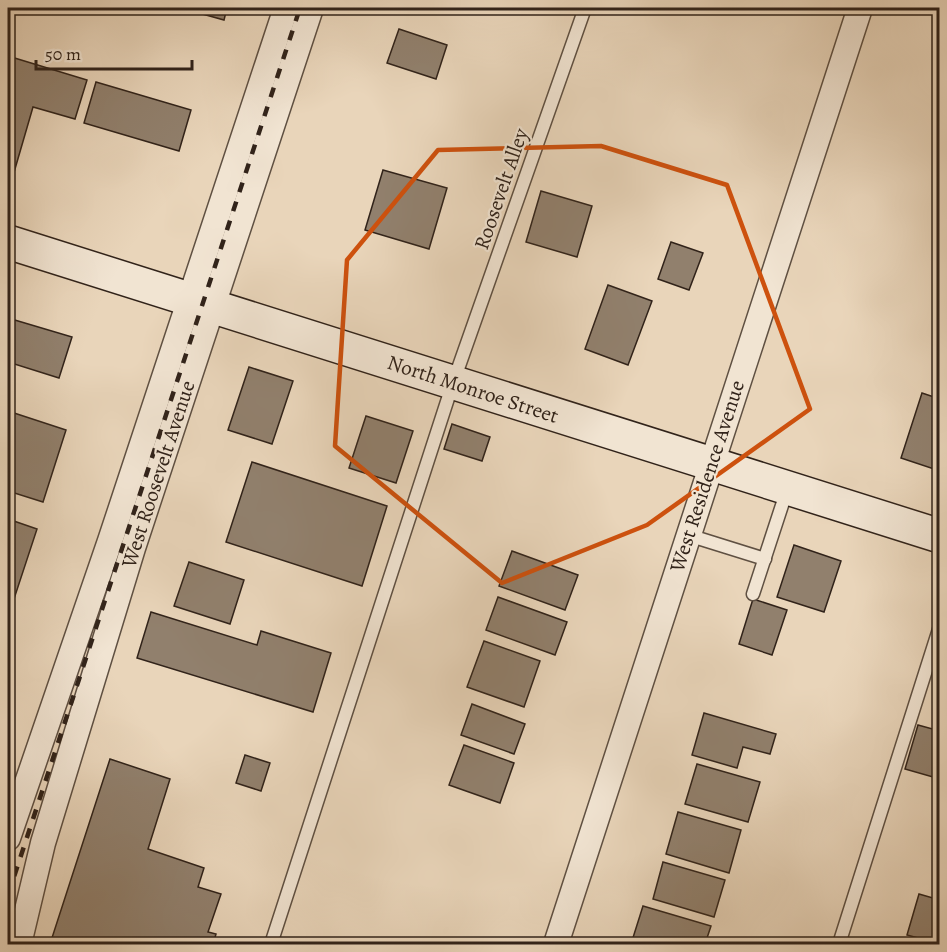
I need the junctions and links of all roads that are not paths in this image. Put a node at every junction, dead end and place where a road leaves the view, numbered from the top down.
1 (286, 8) edge
2 (311, 8) edge
3 (585, 8) edge
4 (860, 8) edge
5 (8, 242) edge
6 (202, 303) junction
7 (453, 383) junction
8 (710, 464) junction
9 (788, 488) junction
10 (688, 535) junction
11 (939, 536) edge
12 (765, 559) junction
13 (753, 594) dead end
14 (939, 626) edge
15 (8, 837) edge
16 (19, 945) edge
17 (270, 945) edge
18 (556, 945) edge
19 (840, 945) edge

1 - 6 street, West Roosevelt Avenue
2 - 6 street, West Roosevelt Avenue
3 - 7 lane, Roosevelt Alley
4 - 8 street, West Residence Avenue
5 - 6 main road, North Monroe Street
6 - 7 main road, North Monroe Street
6 - 15 street, West Roosevelt Avenue
6 - 16 street, West Roosevelt Avenue
7 - 8 main road, North Monroe Street
7 - 17 lane, Roosevelt Alley
8 - 9 main road, North Monroe Street
8 - 10 street, West Residence Avenue
9 - 11 main road, North Monroe Street
9 - 12 lane
10 - 12 lane
10 - 18 street, West Residence Avenue
12 - 13 lane
14 - 19 lane

